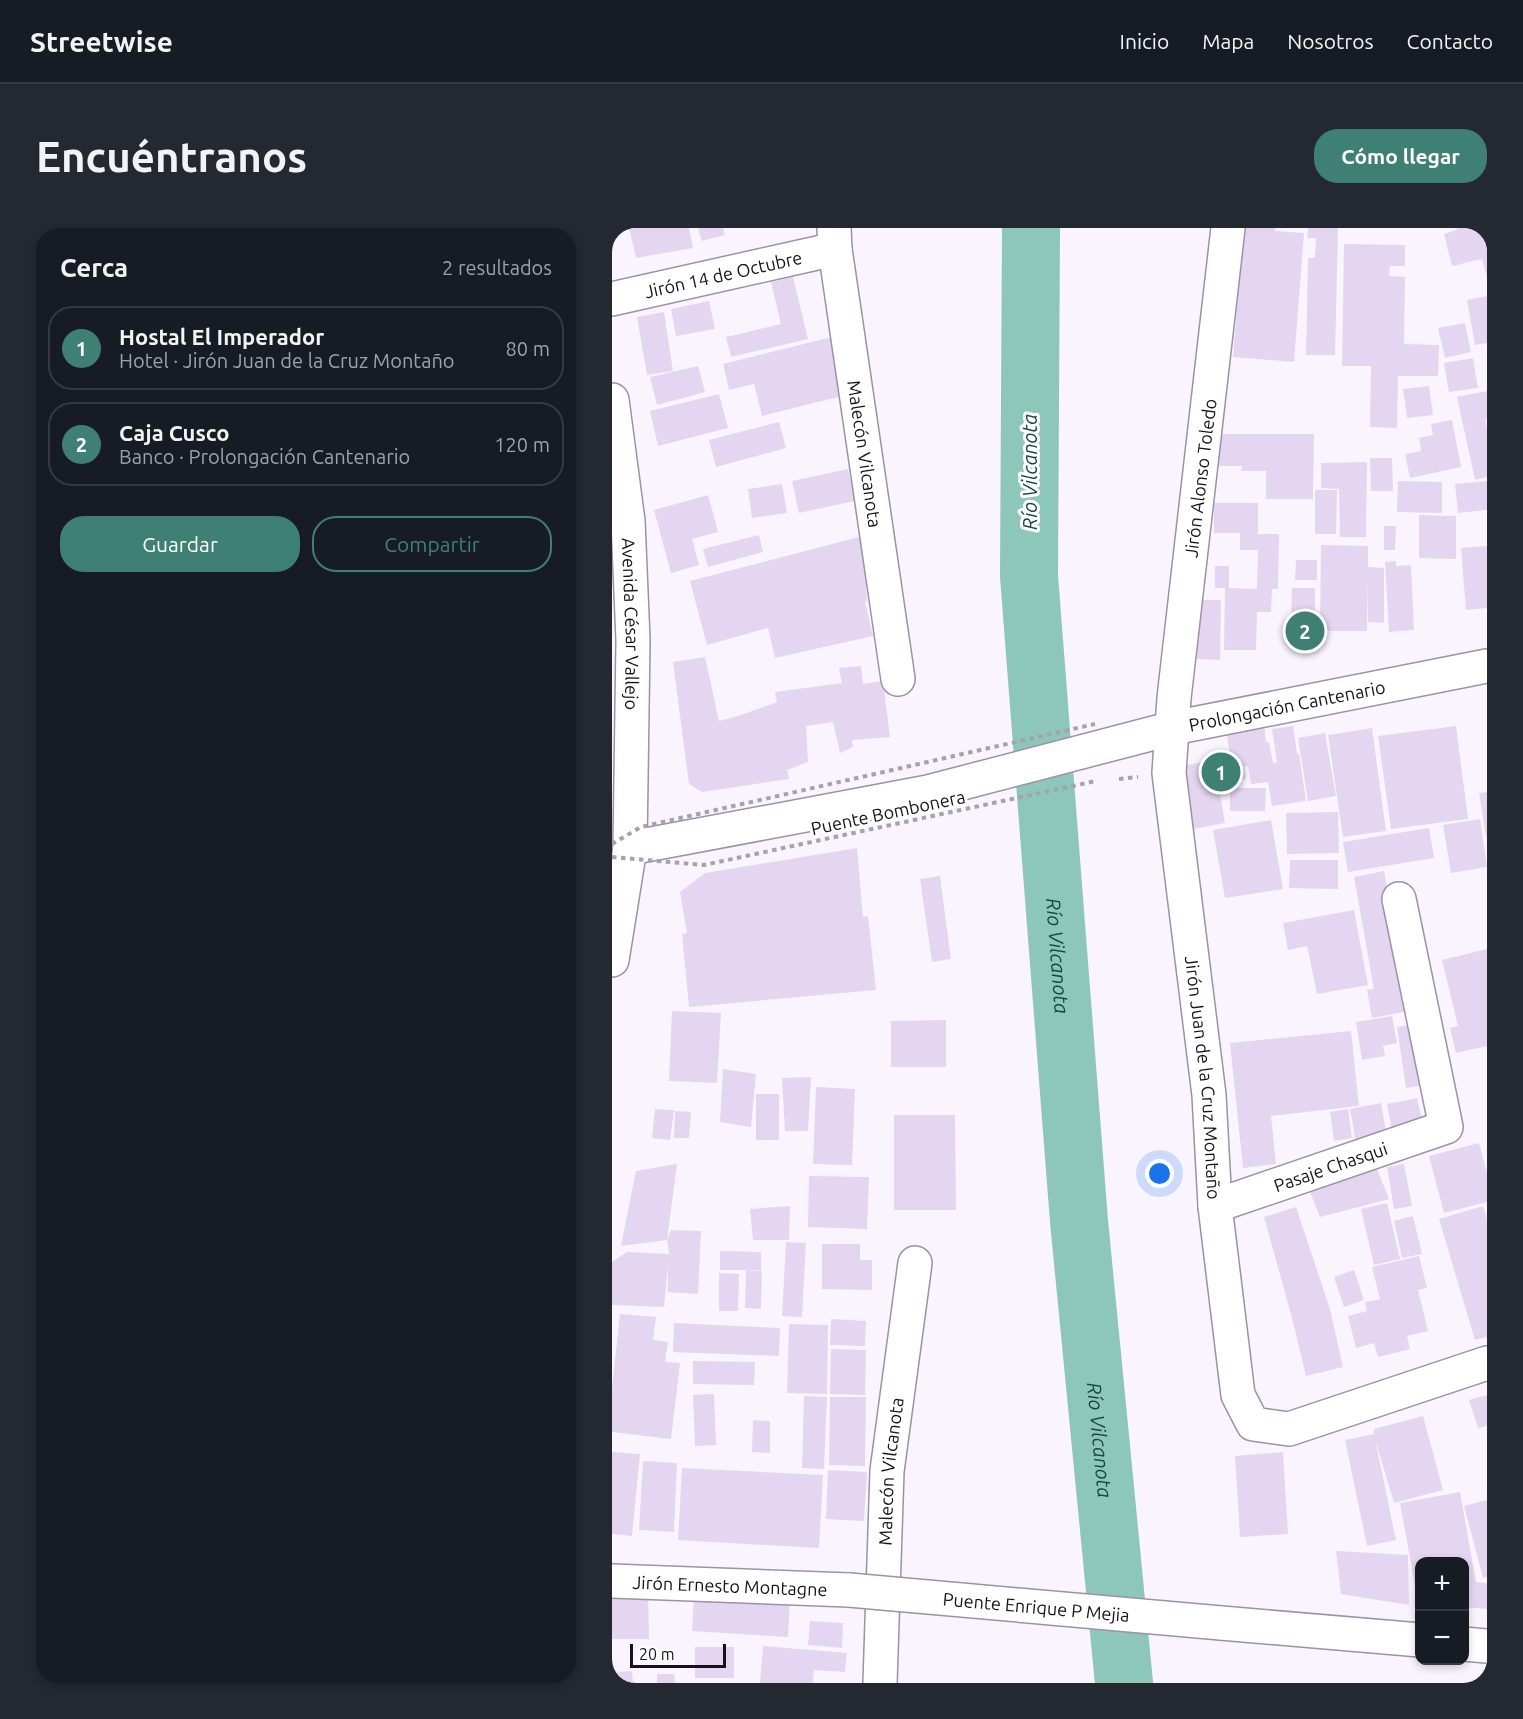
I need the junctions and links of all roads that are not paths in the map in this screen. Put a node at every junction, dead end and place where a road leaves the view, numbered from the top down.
1 (1228, 228) edge
2 (834, 239) edge
3 (612, 299) edge
4 (612, 400) edge
5 (1487, 666) edge
6 (897, 679) dead end
7 (1173, 728) junction
8 (618, 849) edge
9 (1399, 899) dead end
10 (612, 960) edge
11 (1215, 1206) junction
12 (915, 1263) dead end
13 (1487, 1363) edge
14 (612, 1581) edge
15 (849, 1590) joint
16 (1415, 1640) edge
17 (1469, 1644) edge
18 (1487, 1646) edge
19 (880, 1683) edge

1 - 7 street, Jirón Alonso Toledo
2 - 3 street, Jirón 14 de Octubre
2 - 6 street, Malecón Vilcanota
4 - 8 street, Avenida César Vallejo
5 - 7 street, Prolongación Cantenario
7 - 8 street, Prolongación Cantenario
7 - 11 street, Jirón Juan de la Cruz Montaño
8 - 10 street, Avenida César Vallejo
9 - 11 street, Pasaje Chasqui
11 - 13 street, Jirón Juan de la Cruz Montaño
12 - 19 street, Malecón Vilcanota
14 - 15 street, Jirón Ernesto Montagne
15 - 16 street, Puente Enrique P Mejia, bridge
17 - 18 street

